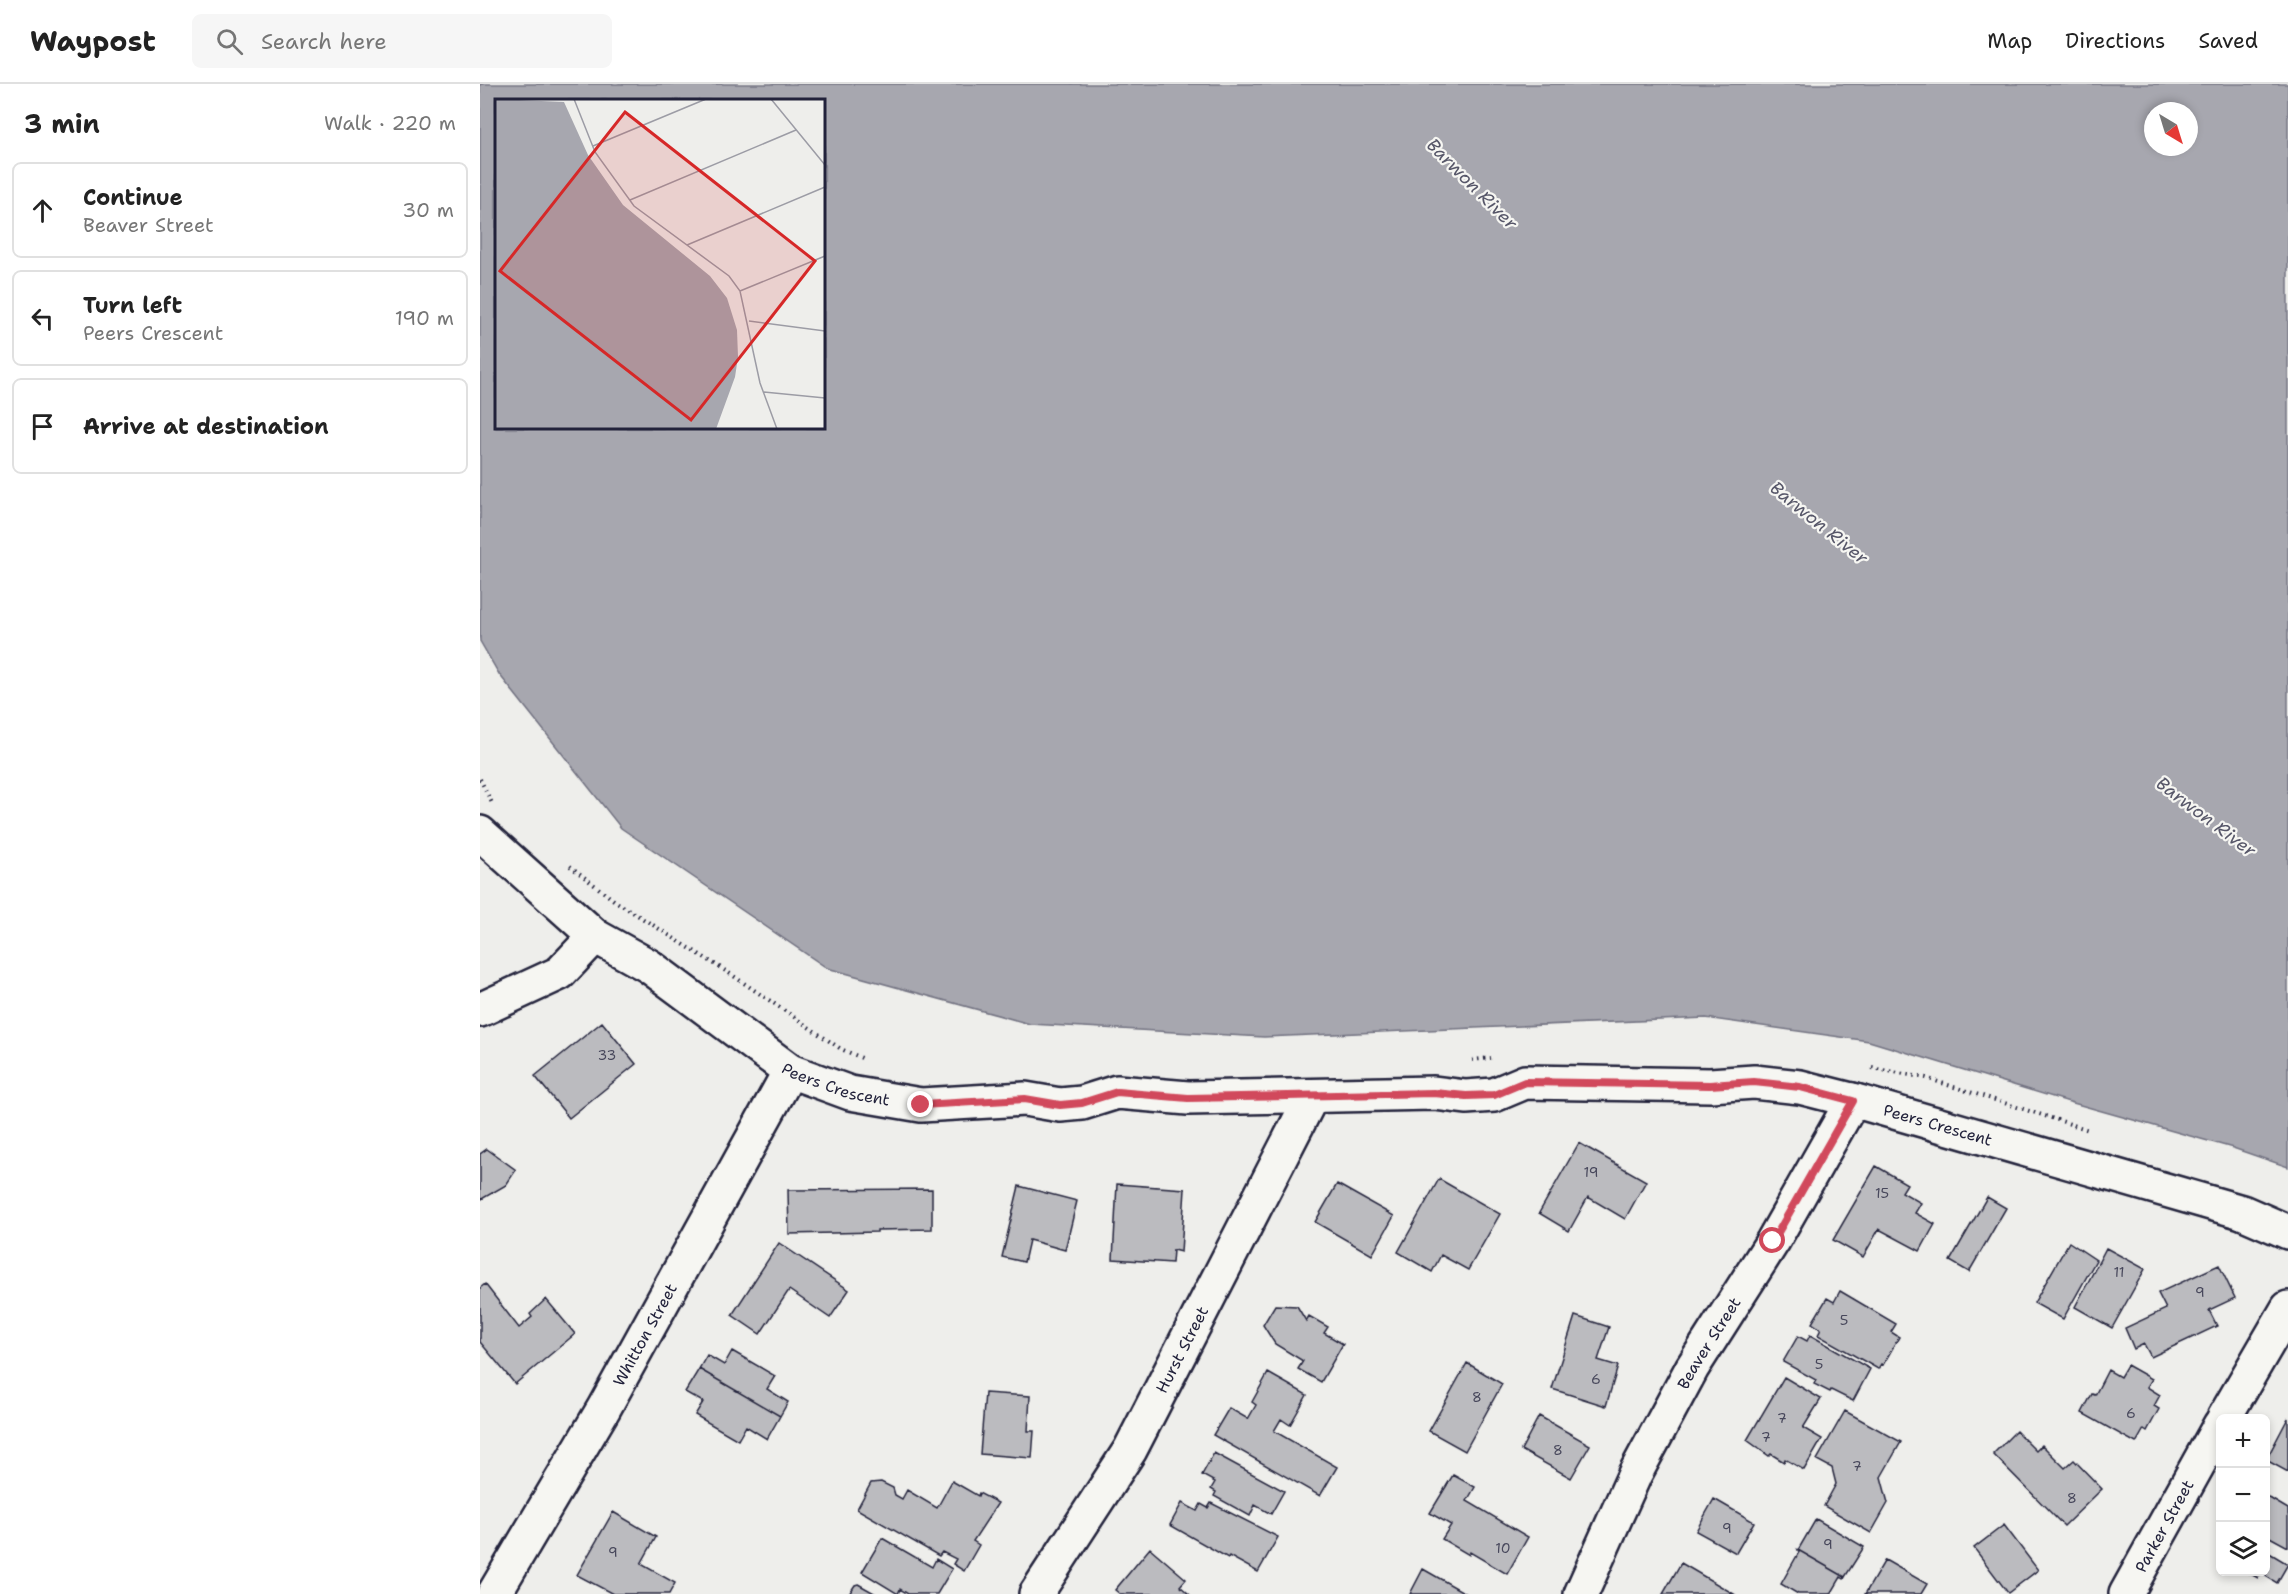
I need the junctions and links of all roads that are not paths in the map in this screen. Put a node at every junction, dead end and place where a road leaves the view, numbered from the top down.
1 (490, 821) edge
2 (595, 936) junction
3 (480, 1010) edge
4 (790, 1071) junction
5 (1312, 1096) junction
6 (1853, 1101) junction
7 (2288, 1232) edge
8 (2288, 1308) edge
9 (2227, 1414) edge
10 (2216, 1432) edge
11 (494, 1594) edge
12 (1036, 1594) edge
13 (1581, 1594) edge
14 (2126, 1594) edge

1 - 2 street, Peers Crescent
2 - 3 street
2 - 4 street, Peers Crescent
4 - 5 street, Peers Crescent
4 - 11 street, Whitton Street
5 - 6 street, Peers Crescent
5 - 12 street, Hurst Street
6 - 7 street, Peers Crescent
6 - 13 street, Beaver Street
8 - 9 street
10 - 14 street, Parker Street

